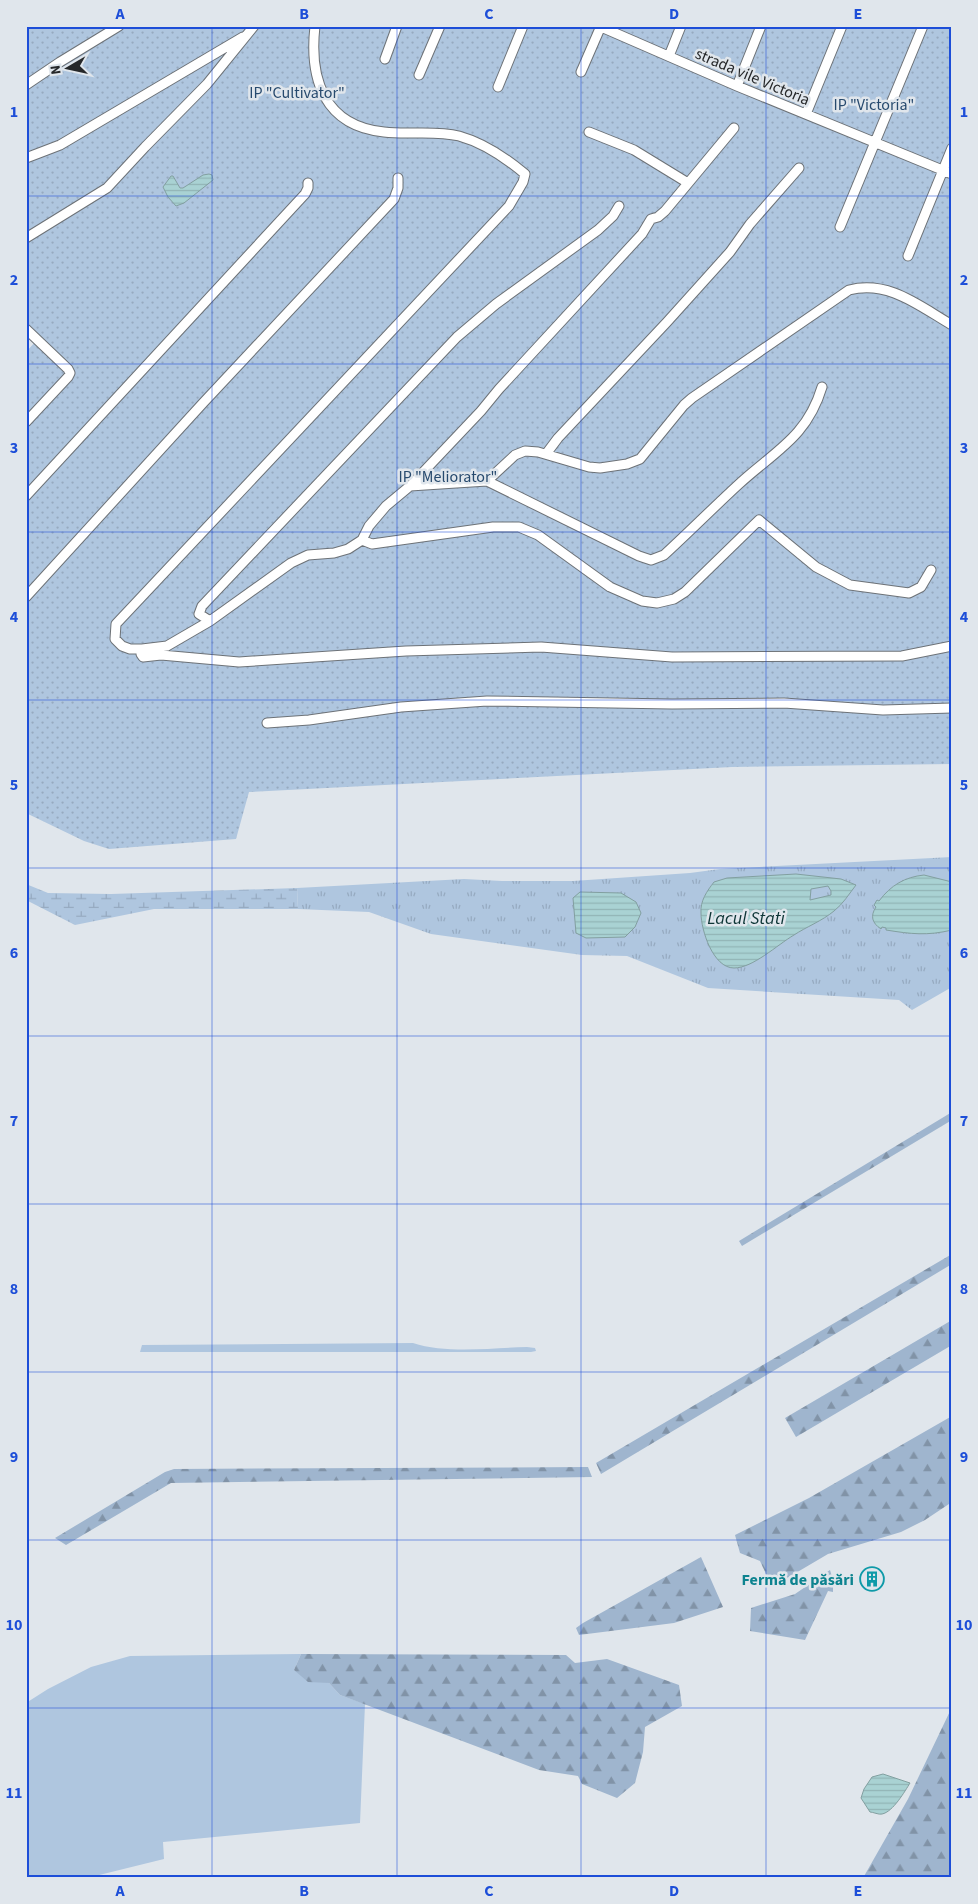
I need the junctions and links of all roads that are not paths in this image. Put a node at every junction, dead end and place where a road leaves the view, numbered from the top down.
1 (119, 26) edge
2 (254, 26) edge
3 (315, 26) edge
4 (397, 26) edge
5 (440, 26) edge
6 (523, 26) edge
7 (601, 26) edge
8 (681, 26) edge
9 (761, 26) edge
10 (842, 26) edge
11 (923, 26) edge
12 (247, 34) junction
13 (669, 56) junction
14 (385, 60) dead end
15 (581, 72) dead end
16 (419, 75) dead end
17 (26, 86) edge
18 (737, 86) junction
19 (498, 87) dead end
20 (806, 114) junction
21 (734, 128) dead end
22 (589, 132) dead end
23 (875, 143) junction
24 (952, 148) edge
25 (26, 158) edge
26 (799, 168) dead end
27 (943, 170) junction
28 (952, 174) edge
29 (398, 178) dead end
30 (308, 183) dead end
31 (688, 183) junction
32 (619, 206) dead end
33 (840, 227) dead end
34 (26, 238) edge
35 (908, 256) dead end
36 (952, 325) edge
37 (26, 329) edge
38 (822, 387) dead end
39 (26, 422) edge
40 (546, 454) junction
41 (487, 481) junction
42 (410, 486) junction
43 (26, 496) edge
44 (362, 540) junction
45 (931, 570) dead end
46 (26, 597) edge
47 (210, 621) junction
48 (952, 646) edge
49 (142, 649) junction
50 (952, 708) edge
51 (267, 723) dead end

1 - 17 street
2 - 12 street
3 - 49 street
4 - 14 street
5 - 16 street
6 - 19 street
7 - 13 street, strada vile Victoria
7 - 15 street
8 - 13 street
9 - 18 street
10 - 20 street
11 - 23 street
12 - 25 street
12 - 34 street
13 - 18 street, strada vile Victoria
18 - 20 street, strada vile Victoria
20 - 23 street, strada vile Victoria
21 - 31 street
22 - 31 street
23 - 27 street, strada vile Victoria
23 - 33 street
24 - 27 street
26 - 40 street
27 - 28 street, strada vile Victoria
27 - 35 street
29 - 46 street
30 - 43 street
31 - 42 street
32 - 47 street
36 - 40 street
37 - 39 street
38 - 41 street
40 - 41 street
41 - 42 street
42 - 44 street
44 - 45 street
44 - 47 street
47 - 49 street
48 - 49 street
50 - 51 street

